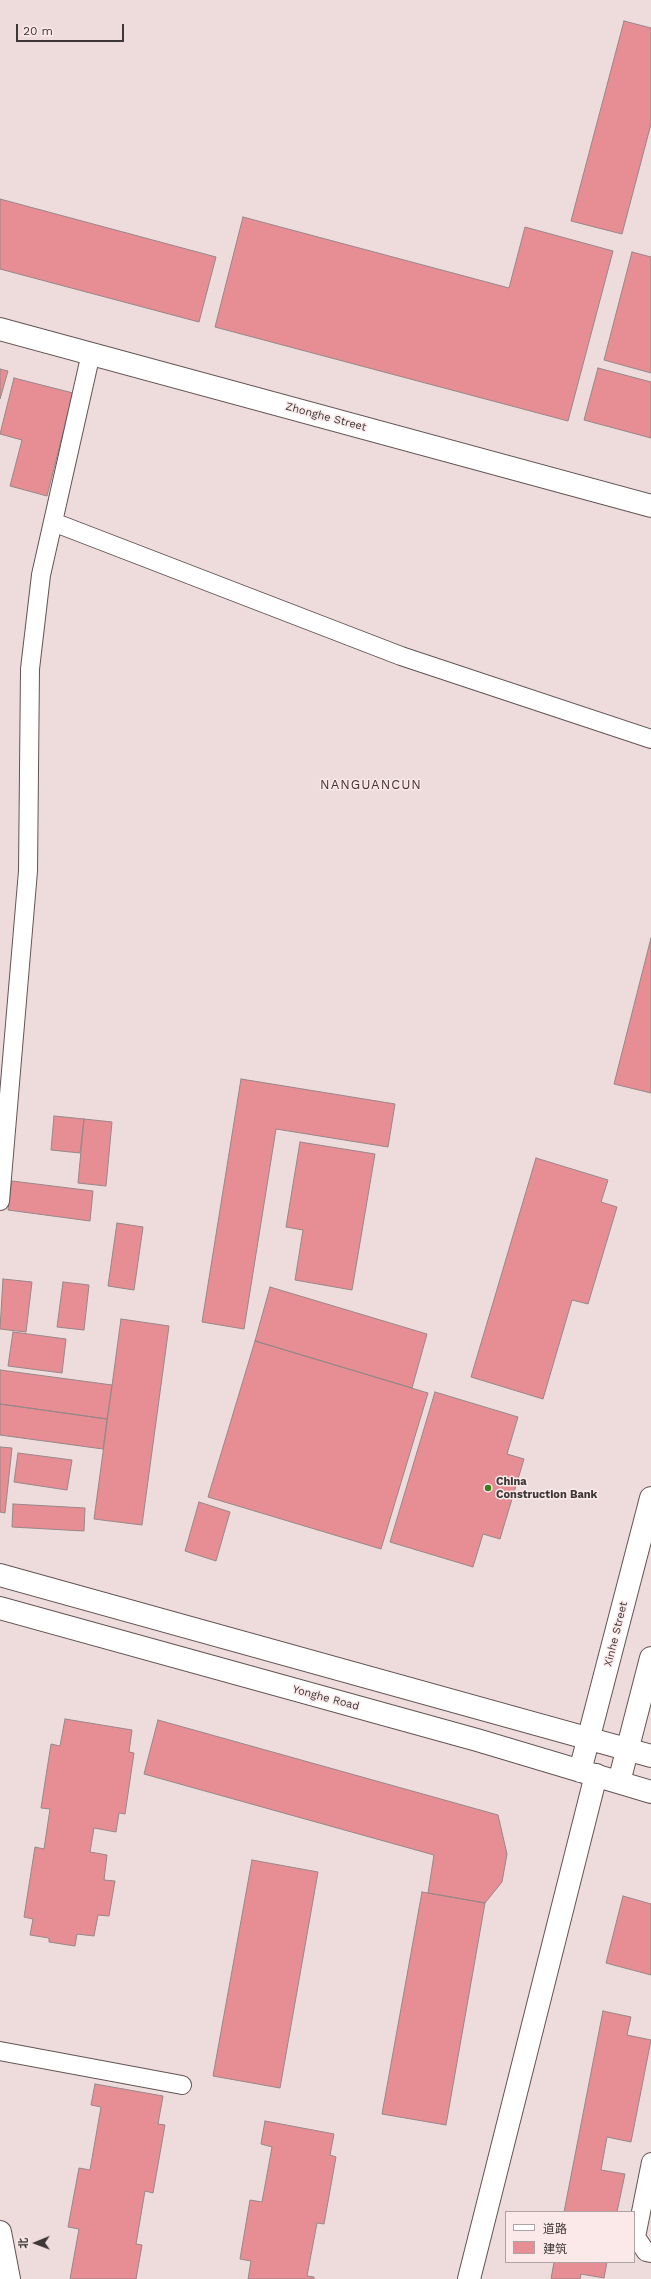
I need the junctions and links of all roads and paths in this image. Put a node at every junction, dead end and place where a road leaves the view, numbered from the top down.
1 (0, 329) edge
2 (91, 353) junction
3 (651, 506) edge
4 (53, 522) junction
5 (651, 739) edge
6 (0, 1202) edge
7 (651, 1498) edge
8 (0, 1575) edge
9 (0, 1608) edge
10 (651, 1658) edge
11 (589, 1738) junction
12 (627, 1749) junction
13 (651, 1756) edge
14 (588, 1773) junction
15 (619, 1782) junction
16 (651, 1792) edge
17 (0, 2051) edge
18 (182, 2085) dead end
19 (651, 2162) edge
20 (0, 2232) edge
21 (651, 2253) edge
22 (9, 2279) edge
23 (469, 2279) edge

1 - 2 main road, Zhonghe Street
2 - 3 main road, Zhonghe Street
2 - 4 lane
4 - 5 lane
4 - 6 lane
7 - 11 main road, Xinhe Street
8 - 11 main road
9 - 14 main road, Yonghe Road
10 - 12 main road
11 - 12 main road
11 - 14 main road, Xinhe Street
12 - 13 main road
12 - 15 main road
14 - 15 main road, Yonghe Road
14 - 23 main road, Xinhe Street
15 - 16 main road, Yonghe Road
17 - 18 lane
19 - 21 lane
20 - 22 main road

